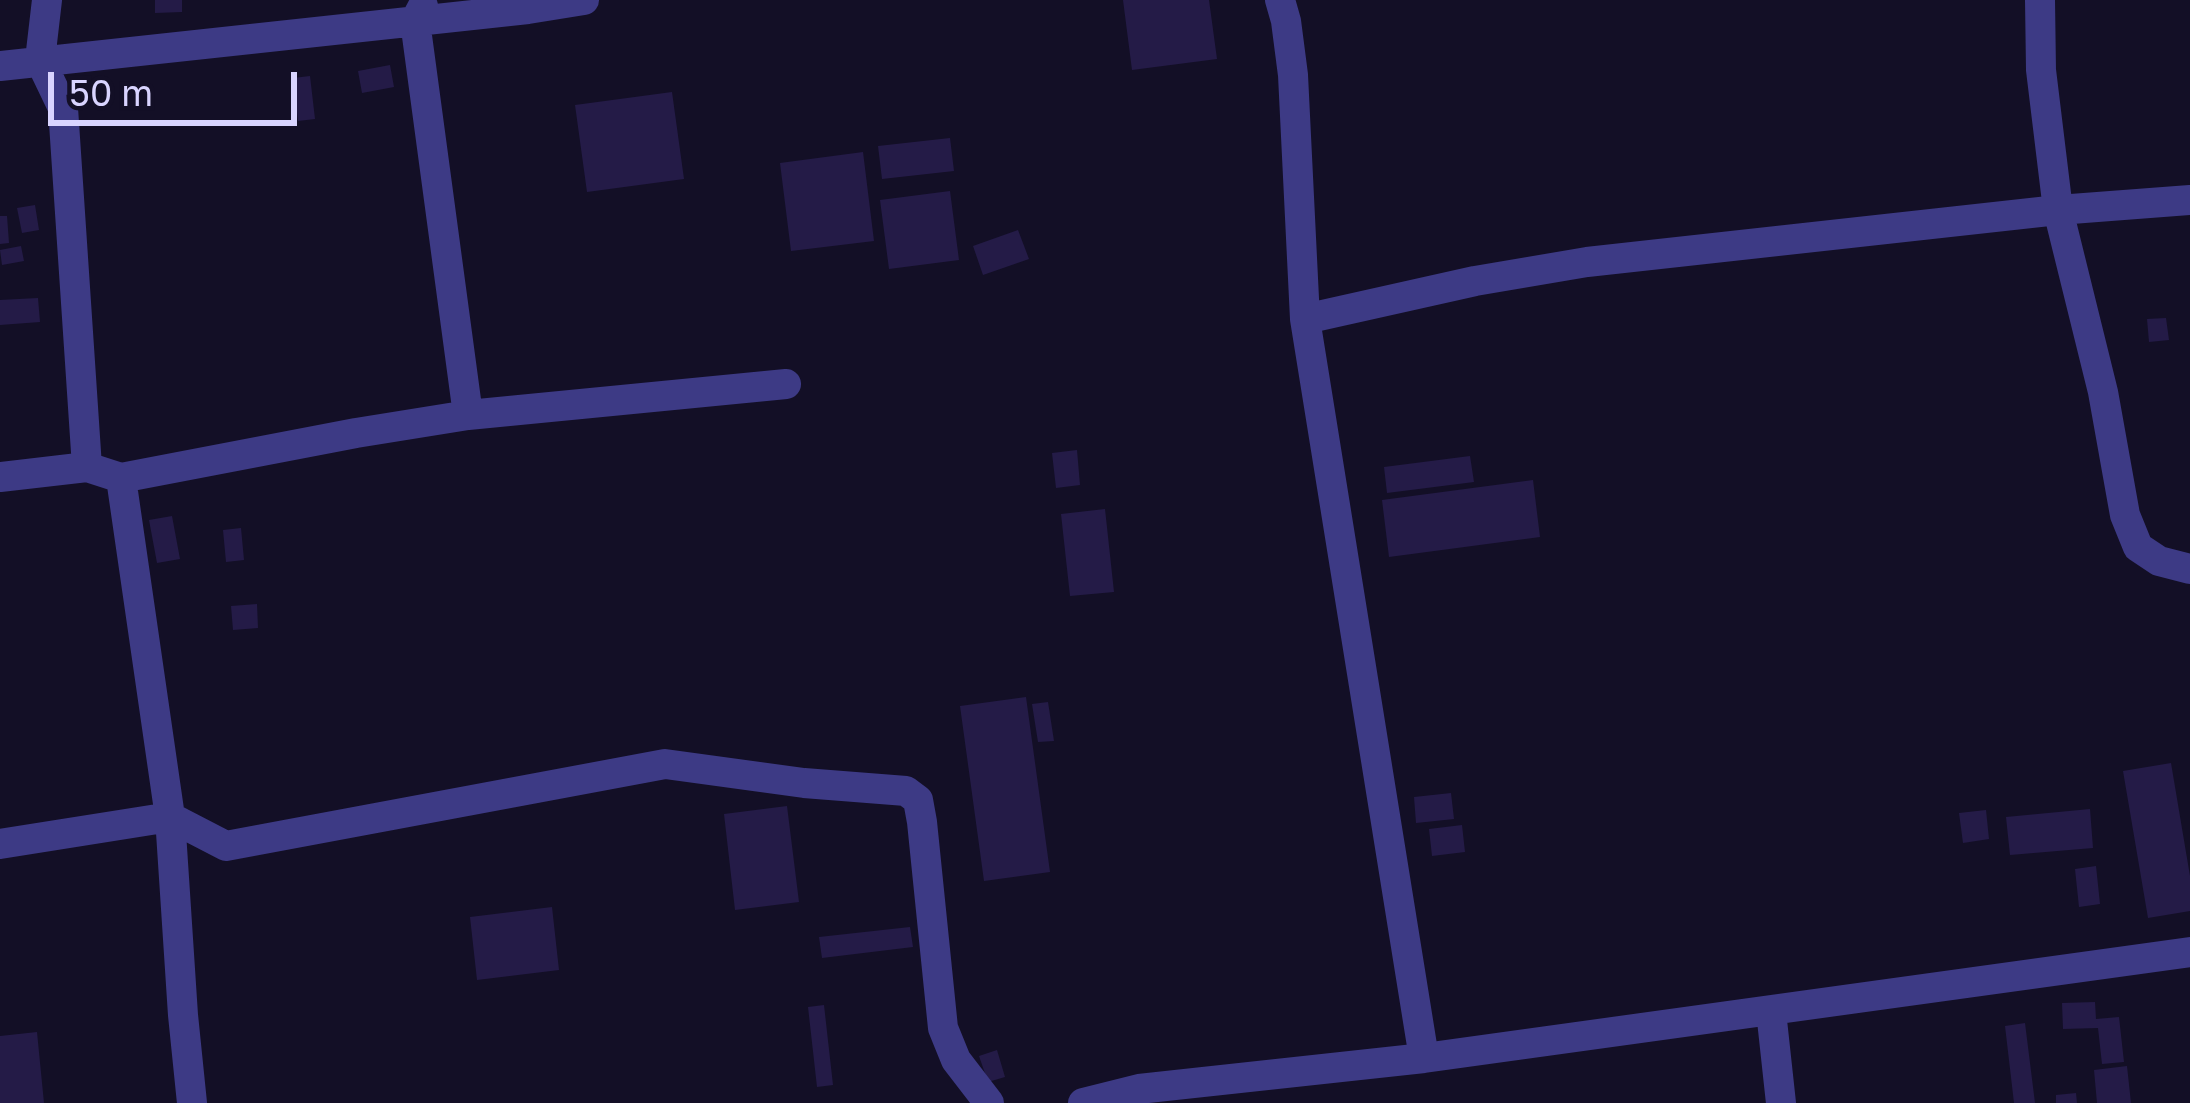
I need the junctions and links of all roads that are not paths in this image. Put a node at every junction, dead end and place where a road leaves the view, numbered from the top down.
1 (47, 0) edge
2 (584, 0) edge
3 (1280, 0) edge
4 (2040, 0) edge
5 (421, 11) edge
6 (40, 60) junction
7 (0, 66) edge
8 (2190, 200) edge
9 (2058, 210) junction
10 (1305, 319) junction
11 (786, 384) dead end
12 (468, 415) junction
13 (87, 467) junction
14 (0, 478) edge
15 (122, 478) junction
16 (2190, 569) edge
17 (170, 817) junction
18 (0, 844) edge
19 (2190, 952) edge
20 (1772, 1011) junction
21 (1424, 1058) junction
22 (192, 1103) edge
23 (989, 1103) edge
24 (1083, 1103) edge
25 (1781, 1103) edge

1 - 6 street
2 - 5 street
3 - 10 street
4 - 9 street
5 - 6 street
5 - 12 street
6 - 7 street
6 - 13 street
8 - 9 street
9 - 10 street
9 - 16 street
10 - 21 street
11 - 12 street
12 - 15 street
13 - 14 street
13 - 15 street
15 - 17 street
17 - 18 street
17 - 22 street
17 - 23 street
19 - 20 street
20 - 21 street
20 - 25 street
21 - 24 street

